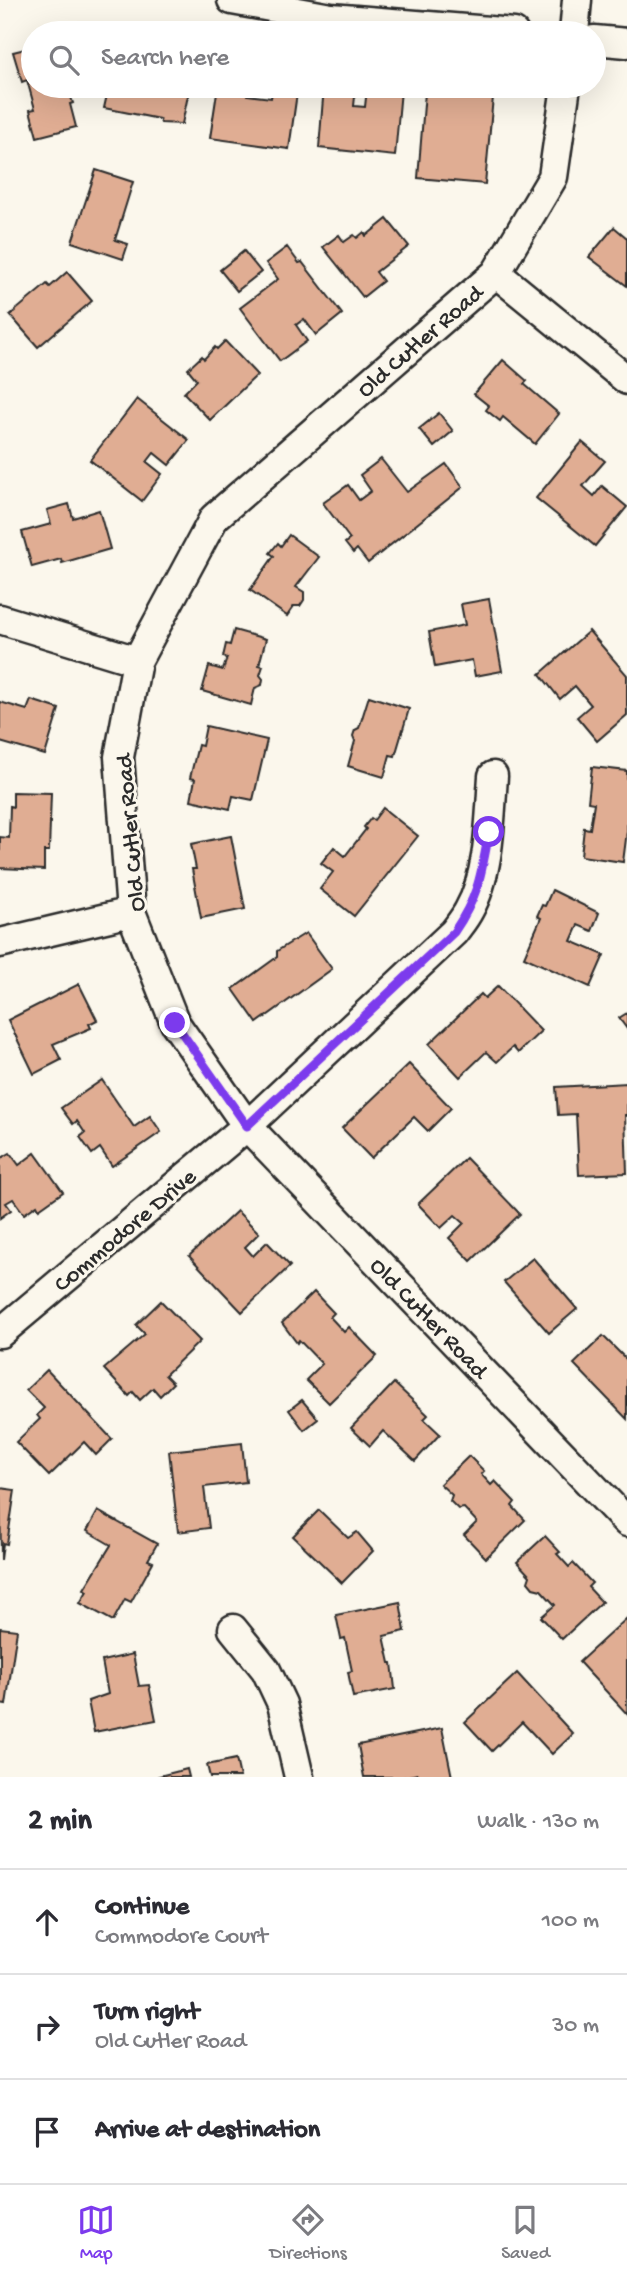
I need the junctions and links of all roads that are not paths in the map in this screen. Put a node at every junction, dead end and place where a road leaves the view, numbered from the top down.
1 (232, 0) edge
2 (577, 0) edge
3 (368, 21) edge
4 (575, 21) edge
5 (606, 41) edge
6 (627, 43) edge
7 (564, 98) edge
8 (496, 273) junction
9 (627, 380) edge
10 (0, 619) edge
11 (137, 661) junction
12 (493, 776) dead end
13 (131, 912) junction
14 (0, 943) edge
15 (247, 1126) junction
16 (0, 1332) edge
17 (627, 1522) edge
18 (233, 1629) dead end
19 (299, 1777) edge

1 - 3 street
2 - 4 street
5 - 6 street
7 - 8 street, Old Cutler Road
8 - 9 street
8 - 11 street, Old Cutler Road
10 - 11 street
11 - 13 street, Old Cutler Road
12 - 15 street, Commodore Drive
13 - 14 street
13 - 15 street, Old Cutler Road
15 - 16 street, Commodore Drive
15 - 17 street, Old Cutler Road
18 - 19 street

